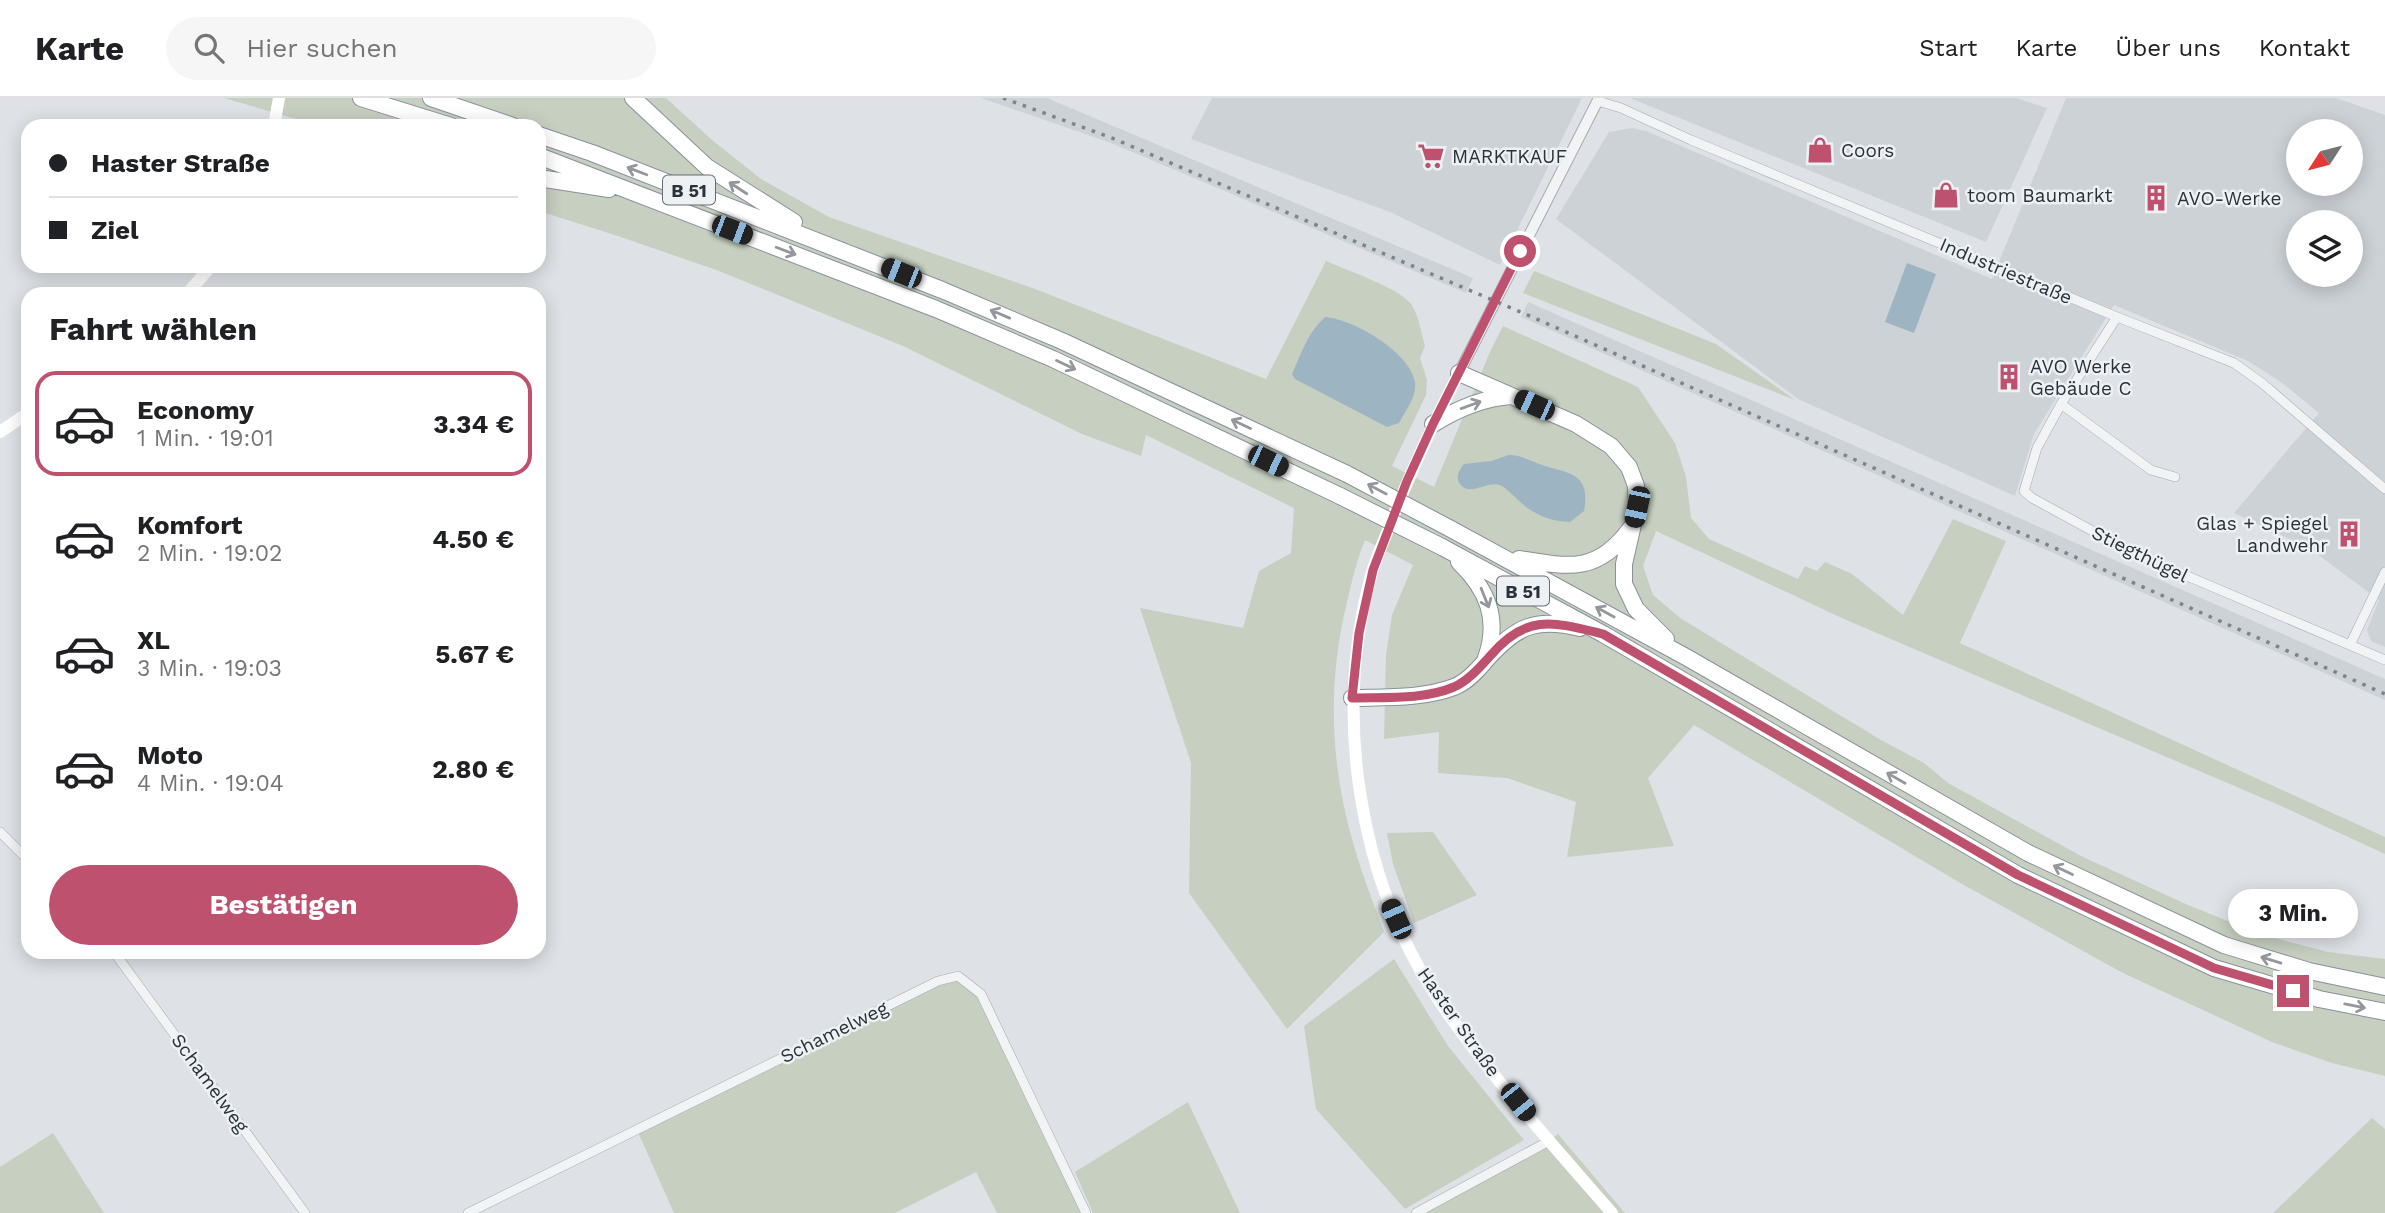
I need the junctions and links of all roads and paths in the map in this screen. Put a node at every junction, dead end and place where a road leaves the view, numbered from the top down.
1 (279, 98) edge
2 (361, 98) edge
3 (431, 98) edge
4 (633, 98) edge
5 (1598, 99) edge
6 (275, 119) edge
7 (429, 119) edge
8 (492, 119) edge
9 (546, 138) edge
10 (546, 159) edge
11 (546, 179) edge
12 (631, 191) junction
13 (838, 248) junction
14 (205, 273) edge
15 (193, 287) edge
16 (2117, 317) junction
17 (1459, 373) junction
18 (1513, 396) junction
19 (2061, 404) junction
20 (21, 418) edge
21 (1433, 424) junction
22 (0, 432) edge
23 (2175, 477) dead end
24 (2385, 489) edge
25 (1633, 524) junction
26 (1442, 547) junction
27 (1506, 557) junction
28 (2385, 572) edge
29 (1603, 634) junction
30 (2350, 645) junction
31 (1686, 657) junction
32 (2385, 660) edge
33 (1483, 663) junction
34 (1352, 698) junction
35 (0, 832) edge
36 (21, 853) edge
37 (119, 959) edge
38 (2385, 987) edge
39 (2385, 1012) edge
40 (1549, 1141) junction
41 (305, 1213) edge
42 (468, 1213) edge
43 (1086, 1213) edge
44 (1416, 1213) edge
45 (1612, 1213) edge

1 - 6 main road
2 - 7 highway
3 - 8 highway
13 -> 4 highway, B 51
5 - 16 street, Industriestraße
5 - 17 street, Haster Straße
13 -> 9 highway, B 51
10 - 12 highway, B 51
11 - 12 highway, B 51
12 -> 26 highway, B 51, bridge
27 -> 13 highway, B 51, bridge
14 - 15 main road
16 - 19 street, Stiegthügel
16 - 24 street, Industriestraße
17 - 18 highway
17 - 21 main road, Haster Straße
21 -> 18 highway
18 - 25 highway
19 - 23 street
19 - 30 street, Stiegthügel
20 - 22 main road
21 - 34 main road, Haster Straße
25 - 27 highway
25 - 31 highway
26 - 29 highway, B 51
26 -> 33 highway
31 -> 27 highway, B 51
28 - 30 street
29 - 33 highway
29 -> 39 highway, B 51
30 - 32 street, Stiegthügel
38 -> 31 highway, B 51
33 - 34 highway
34 - 40 main road, Haster Straße
35 - 36 street
37 - 41 street, Schamelweg
40 - 44 street
40 - 45 main road, Haster Straße
42 - 43 street, Schamelweg

